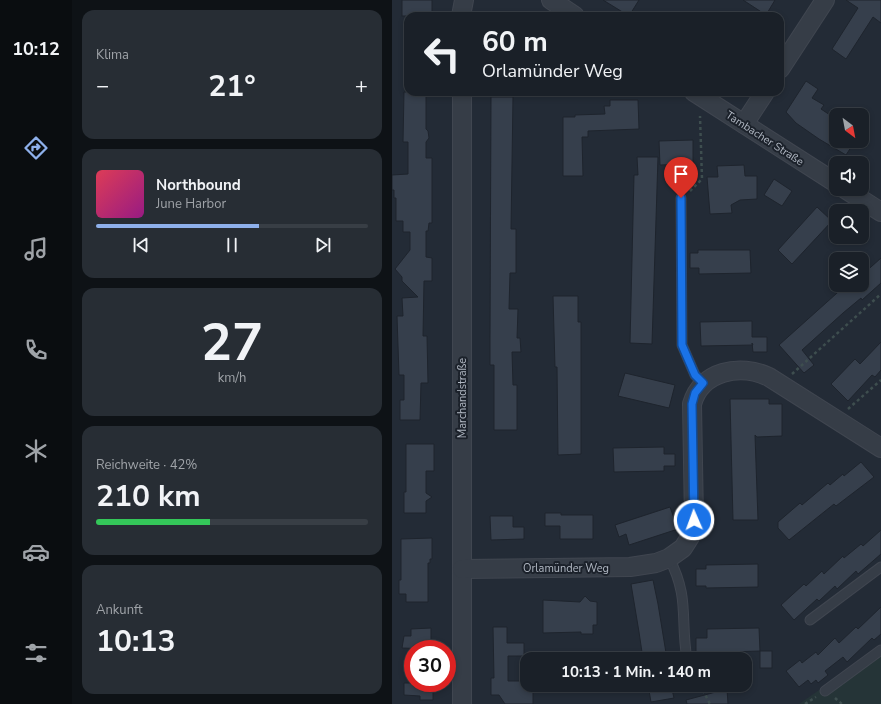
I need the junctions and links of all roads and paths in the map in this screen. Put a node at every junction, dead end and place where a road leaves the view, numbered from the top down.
1 (464, 0) edge
2 (550, 0) edge
3 (825, 0) edge
4 (462, 12) edge
5 (570, 12) edge
6 (784, 63) edge
7 (462, 96) edge
8 (700, 96) edge
9 (762, 96) edge
10 (700, 115) dead end
11 (744, 124) junction
12 (829, 179) edge
13 (856, 196) edge
14 (681, 198) joint
15 (881, 212) edge
16 (881, 294) edge
17 (789, 379) dead end
18 (881, 380) edge
19 (703, 383) junction
20 (843, 413) dead end
21 (881, 448) edge
22 (669, 558) junction
23 (881, 567) edge
24 (462, 569) junction
25 (810, 620) dead end
26 (881, 650) edge
27 (687, 652) edge
28 (825, 691) dead end
29 (704, 692) edge
30 (462, 704) edge
31 (710, 704) edge

1 - 4 street
2 - 5 street
3 - 6 street
7 - 24 street, Marchandstraße
8 - 11 street, Tambacher Straße
9 - 11 street
10 - 14 path
11 - 12 street, Tambacher Straße
13 - 15 street
14 - 19 lane
16 - 17 path
18 - 20 path
19 - 21 street
19 - 22 street, Orlamünder Weg
22 - 24 street, Orlamünder Weg
22 - 27 lane
23 - 25 lane
24 - 30 street, Marchandstraße
26 - 28 lane
29 - 31 path

